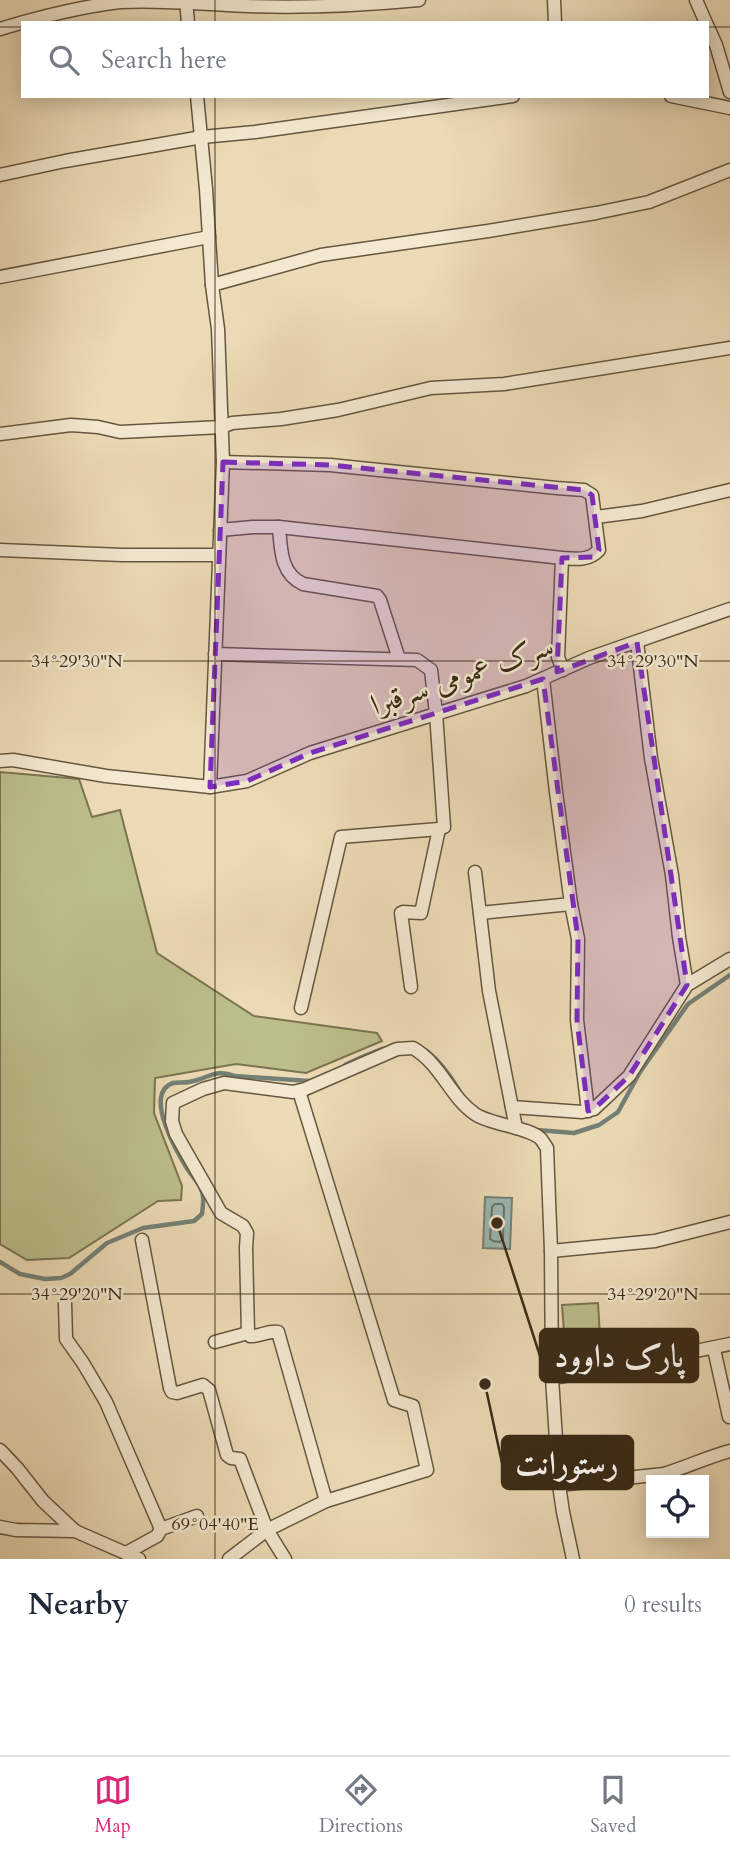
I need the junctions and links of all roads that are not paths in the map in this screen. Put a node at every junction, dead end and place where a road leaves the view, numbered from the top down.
1 (419, 0) edge
2 (554, 0) edge
3 (696, 0) edge
4 (186, 1) edge
5 (28, 21) edge
6 (188, 21) edge
7 (555, 21) edge
8 (706, 21) edge
9 (21, 23) edge
10 (709, 27) edge
11 (0, 29) edge
12 (724, 51) edge
13 (730, 92) edge
14 (197, 98) edge
15 (499, 98) edge
16 (681, 98) edge
17 (730, 108) edge
18 (202, 137) junction
19 (730, 170) edge
20 (0, 175) edge
21 (209, 236) junction
22 (0, 277) edge
23 (212, 285) junction
24 (730, 348) edge
25 (222, 427) junction
26 (0, 434) edge
27 (223, 462) junction
28 (730, 490) edge
29 (596, 517) junction
30 (279, 527) junction
31 (220, 530) junction
32 (0, 550) edge
33 (219, 555) junction
34 (562, 558) junction
35 (730, 610) edge
36 (637, 642) junction
37 (215, 654) junction
38 (399, 659) junction
39 (563, 670) junction
40 (543, 679) junction
41 (436, 713) junction
42 (0, 761) edge
43 (210, 787) junction
44 (439, 829) junction
45 (475, 872) dead end
46 (571, 904) junction
47 (480, 913) junction
48 (730, 959) edge
49 (687, 985) junction
50 (411, 987) dead end
51 (301, 1009) dead end
52 (299, 1091) junction
53 (512, 1107) junction
54 (588, 1111) junction
55 (516, 1128) junction
56 (730, 1222) edge
57 (142, 1240) dead end
58 (551, 1251) junction
59 (65, 1303) dead end
60 (248, 1333) junction
61 (215, 1342) dead end
62 (730, 1344) edge
63 (714, 1349) junction
64 (552, 1378) junction
65 (729, 1417) edge
66 (0, 1450) edge
67 (730, 1451) edge
68 (559, 1485) junction
69 (326, 1501) junction
70 (197, 1516) dead end
71 (0, 1527) edge
72 (162, 1529) junction
73 (267, 1530) junction
74 (75, 1531) junction
75 (121, 1551) junction
76 (105, 1559) edge
77 (139, 1559) edge
78 (229, 1559) edge
79 (285, 1559) edge
80 (573, 1559) edge

1 - 4 street
2 - 7 street
3 - 8 street
4 - 5 street
4 - 6 street
9 - 11 street
10 - 12 street
12 - 13 street
14 - 18 street
15 - 18 street
16 - 17 street
18 - 20 street
18 - 21 street
19 - 23 street
21 - 22 street
21 - 23 street
23 - 25 street
24 - 25 street
25 - 26 street
25 - 27 street
27 - 29 street
27 - 31 street
28 - 29 street
29 - 34 street
30 - 31 street
30 - 34 street
30 - 38 street
31 - 33 street
32 - 33 street
33 - 37 street
34 - 39 street
35 - 36 street, سرک عمومی سرقبرا
36 - 39 street, سرک عمومی سرقبرا
36 - 49 street
37 - 38 street
37 - 43 street
38 - 41 street
39 - 40 street, سرک عمومی سرقبرا
40 - 41 street, سرک عمومی سرقبرا
40 - 46 street
41 - 43 street, سرک عمومی سرقبرا
41 - 44 street
42 - 43 street, سرک عمومی سرقبرا
44 - 50 street
44 - 51 street
45 - 47 street
46 - 47 street
46 - 54 street
47 - 53 street
48 - 49 street
49 - 54 street
52 - 55 street
52 - 60 street
52 - 69 street
53 - 54 street
53 - 55 street
55 - 58 street
56 - 58 street
57 - 73 street
58 - 64 street
59 - 72 street
60 - 61 street
60 - 69 street
62 - 63 street
63 - 64 street
63 - 65 street
64 - 68 street
66 - 74 street
67 - 68 street
68 - 80 street
69 - 73 street
70 - 72 street
71 - 74 street
72 - 75 street
73 - 78 street
73 - 79 street
74 - 75 street
75 - 76 street
75 - 77 street

